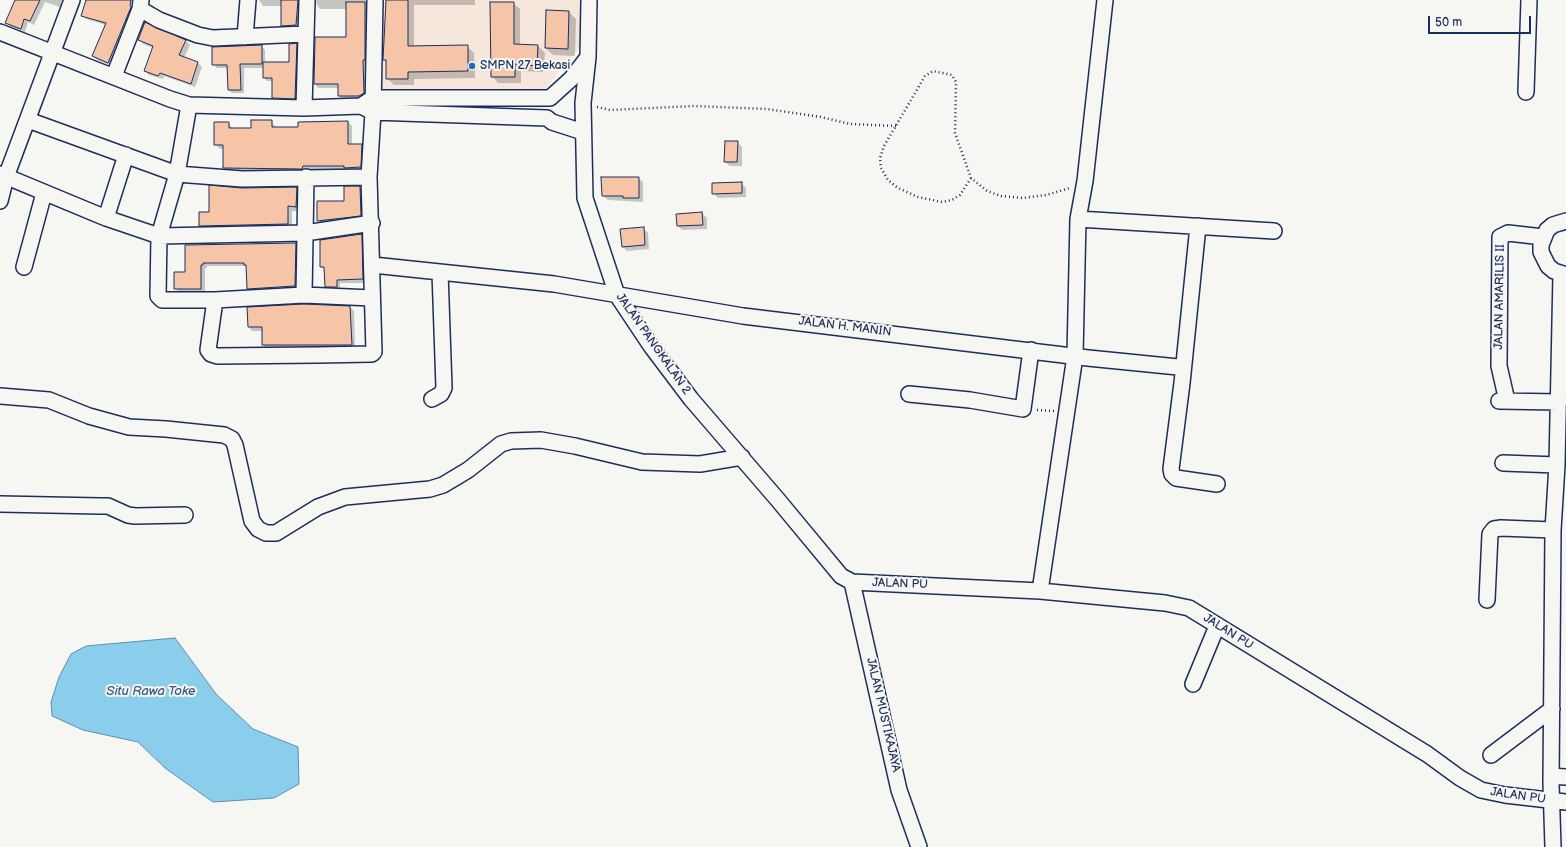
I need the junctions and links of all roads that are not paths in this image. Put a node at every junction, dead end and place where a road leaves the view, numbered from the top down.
1 (72, 0) edge
2 (248, 0) edge
3 (307, 0) edge
4 (375, 0) edge
5 (590, 0) edge
6 (1105, 0) edge
7 (1529, 0) edge
8 (140, 4) edge
9 (0, 32) edge
10 (305, 34) junction
11 (245, 37) junction
12 (52, 52) junction
13 (588, 57) junction
14 (114, 76) junction
15 (1526, 92) dead end
16 (545, 99) junction
17 (189, 105) junction
18 (369, 105) junction
19 (304, 108) junction
20 (547, 118) junction
21 (28, 120) junction
22 (583, 132) junction
23 (126, 156) junction
24 (177, 174) junction
25 (3, 176) edge
26 (306, 177) junction
27 (370, 177) junction
28 (44, 193) junction
29 (0, 201) edge
30 (106, 218) junction
31 (1078, 219) junction
32 (1566, 221) edge
33 (372, 223) junction
34 (1198, 226) junction
35 (1274, 231) dead end
36 (305, 233) junction
37 (159, 236) junction
38 (1543, 237) junction
39 (373, 265) junction
40 (24, 267) dead end
41 (440, 272) junction
42 (1564, 274) edge
43 (304, 295) junction
44 (617, 295) junction
45 (372, 298) junction
46 (215, 300) junction
47 (1031, 350) junction
48 (1075, 356) junction
49 (1178, 366) dead end
50 (910, 394) dead end
51 (0, 396) edge
52 (432, 399) dead end
53 (1559, 402) junction
54 (742, 457) junction
55 (1503, 463) dead end
56 (1557, 465) junction
57 (1217, 484) dead end
58 (0, 504) edge
59 (185, 515) dead end
60 (1553, 530) junction
61 (852, 582) junction
62 (1040, 591) junction
63 (1487, 600) dead end
64 (1217, 626) junction
65 (1193, 684) dead end
66 (1552, 709) junction
67 (1491, 755) dead end
68 (1559, 777) edge
69 (1559, 801) edge
70 (919, 847) edge
71 (1553, 847) edge

1 - 12 street
2 - 11 street
3 - 10 street
4 - 18 street
5 - 13 street, JALAN PANGKALAN 2
6 - 31 street
7 - 15 street
8 - 11 street
8 - 14 street
9 - 12 street
10 - 11 street
10 - 19 street
12 - 14 street
12 - 21 street
13 - 16 street
13 - 22 street, JALAN PANGKALAN 2
14 - 17 street
16 - 18 street
16 - 20 street
17 - 19 street
17 - 24 street
18 - 19 street
18 - 20 street
18 - 27 street
20 - 22 street
21 - 23 street
21 - 25 street
22 - 44 street, JALAN PANGKALAN 2
23 - 24 street
23 - 30 street
24 - 26 street
24 - 37 street
25 - 28 street
25 - 29 street
26 - 27 street
26 - 36 street
27 - 33 street
28 - 30 street
28 - 40 street
30 - 37 street
31 - 34 street
31 - 48 street
32 - 38 street
33 - 36 street
33 - 39 street
34 - 35 street
34 - 57 street
36 - 37 street
36 - 43 street
37 - 46 street
38 - 42 street
38 - 53 street, JALAN AMARILIS II
39 - 41 street, JALAN H. MANIN
39 - 45 street
41 - 44 street, JALAN H. MANIN
41 - 52 street
42 - 53 street
43 - 45 street
43 - 46 street
44 - 47 street, JALAN H. MANIN
44 - 54 street, JALAN PANGKALAN 2
45 - 46 street
47 - 48 street, JALAN H. MANIN
47 - 50 street
48 - 49 street, JALAN H. MANIN
48 - 62 street
51 - 54 street
53 - 56 street
54 - 61 street, JALAN PANGKALAN 2
55 - 56 street
56 - 60 street
58 - 59 street
60 - 63 street
60 - 66 street
61 - 62 street, JALAN PU
61 - 70 street, JALAN MUSTIKAJAYA
62 - 64 street, JALAN PU
64 - 65 street
64 - 69 street, JALAN PU
66 - 67 street
66 - 68 street
68 - 69 street
69 - 71 street

